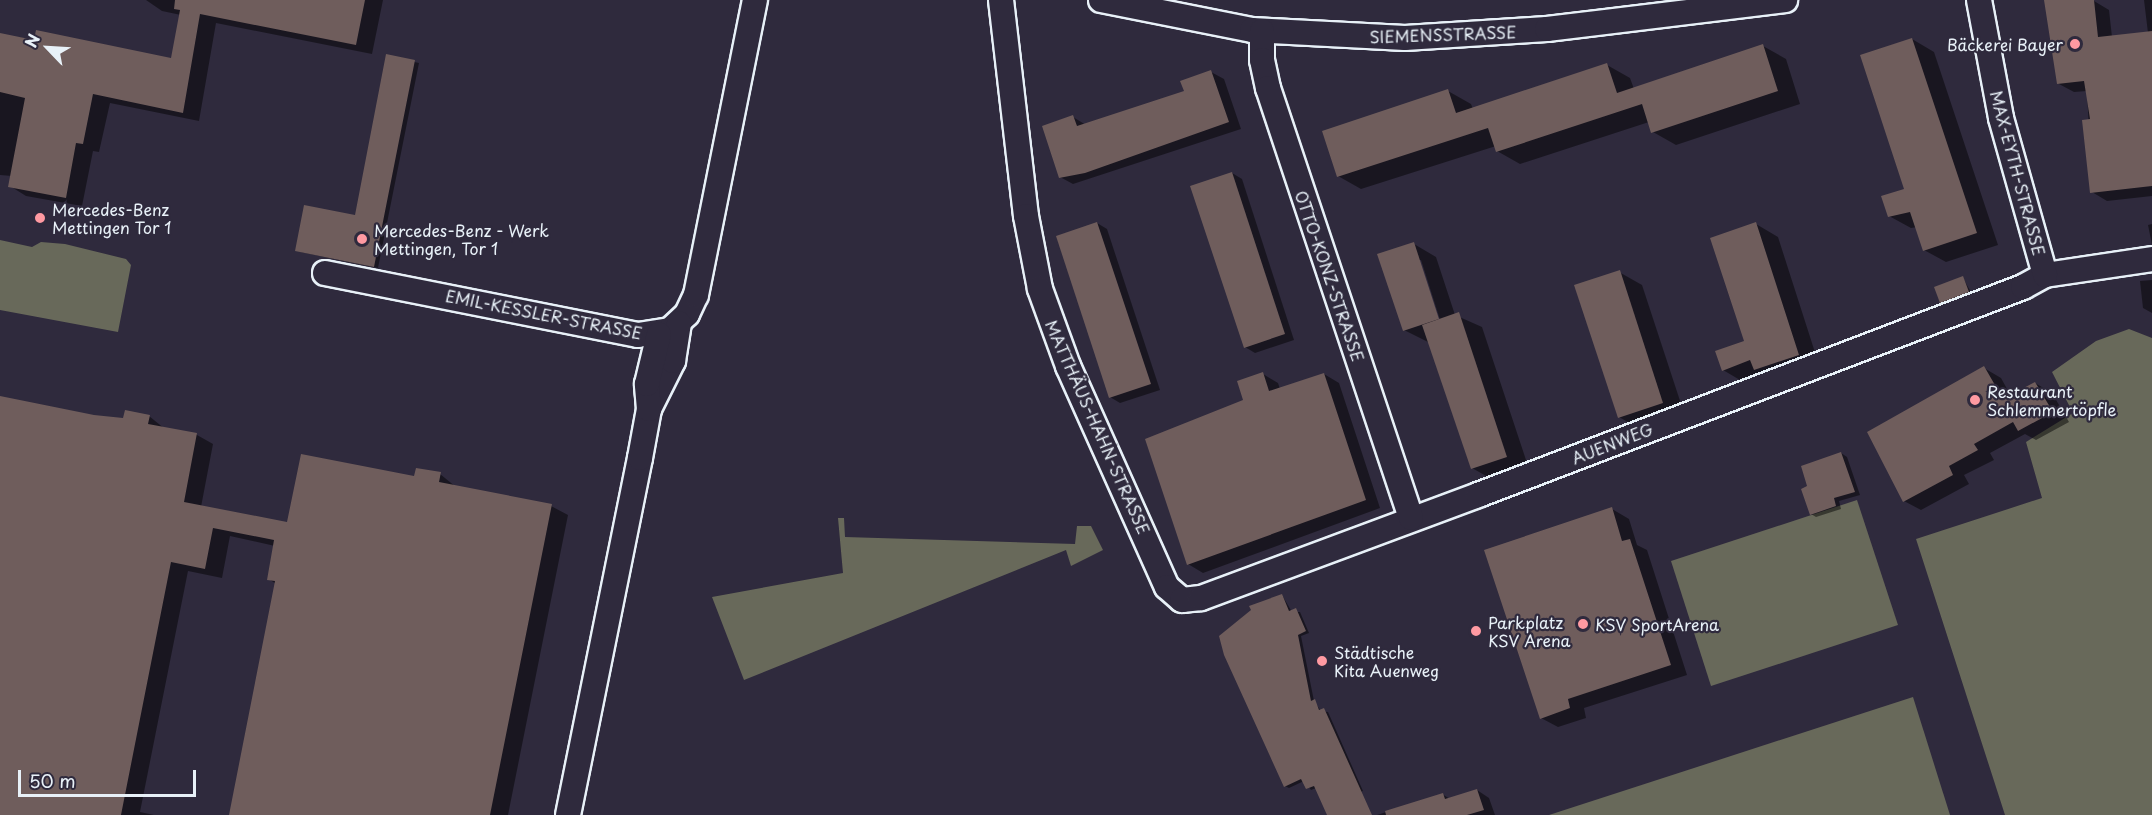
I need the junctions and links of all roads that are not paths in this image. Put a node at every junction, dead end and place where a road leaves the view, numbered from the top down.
1 (755, 0) edge
2 (1001, 0) edge
3 (1101, 0) edge
4 (1785, 0) edge
5 (1979, 0) edge
6 (1262, 31) junction
7 (2152, 259) edge
8 (325, 273) dead end
9 (2045, 275) junction
10 (669, 329) junction
11 (1411, 518) junction
12 (1176, 598) joint
13 (568, 815) edge

1 - 10 street
2 - 12 street, MATTHÄUS-HAHN-STRASSE
3 - 6 street, SIEMENSSTRASSE
4 - 6 street, SIEMENSSTRASSE
5 - 9 street, MAX-EYTH-STRASSE
6 - 11 street, OTTO-KONZ-STRASSE
7 - 9 street, MAX-EYTH-STRASSE
8 - 10 street, EMIL-KESSLER-STRASSE
9 - 11 street, AUENWEG
10 - 13 street
11 - 12 street, AUENWEG

